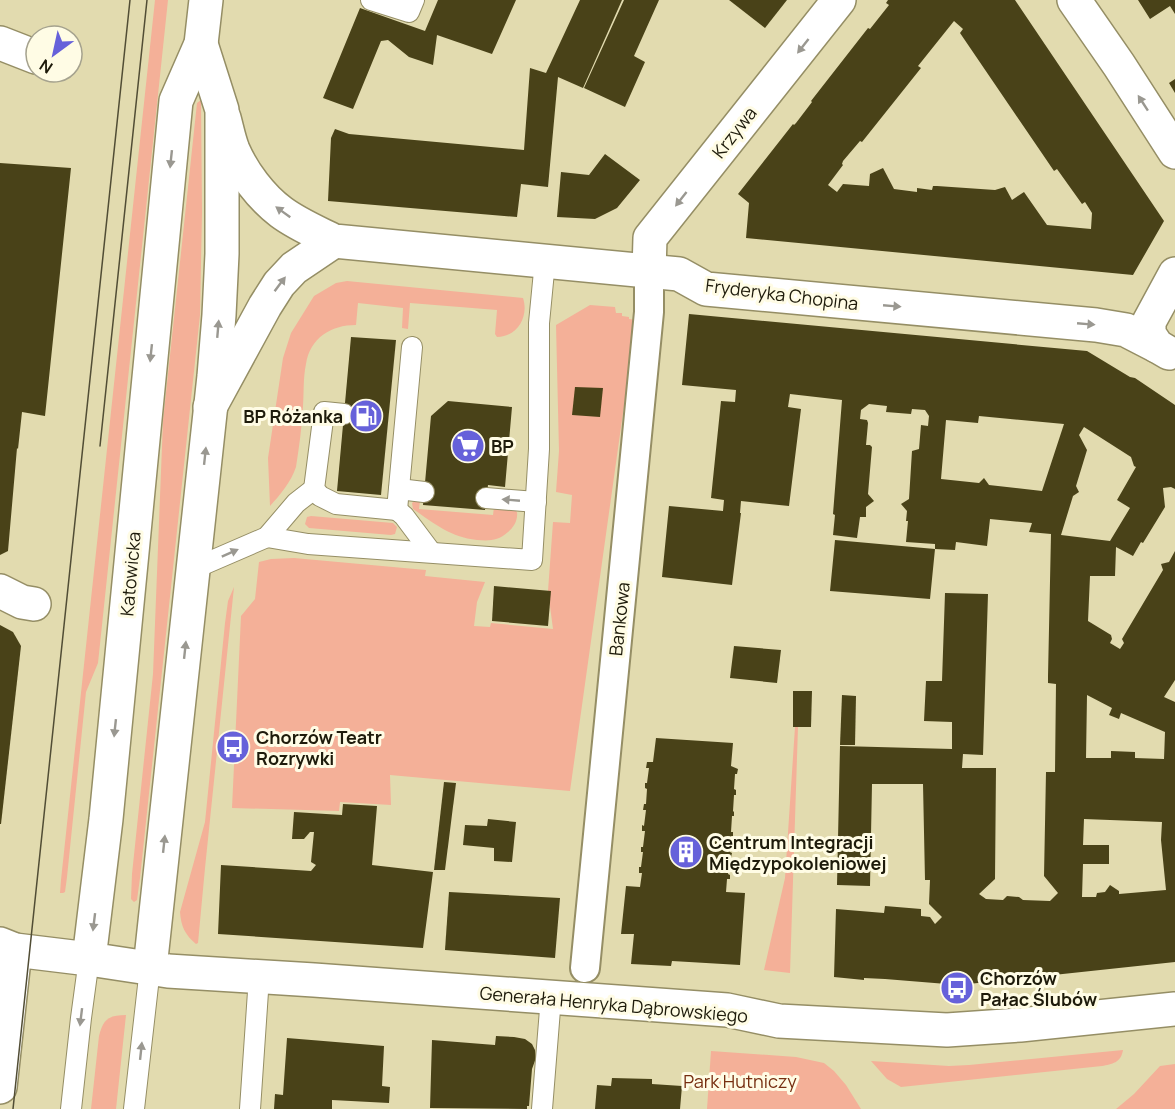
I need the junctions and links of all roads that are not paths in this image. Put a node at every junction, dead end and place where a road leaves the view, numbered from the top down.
1 (206, 0) edge
2 (371, 0) edge
3 (414, 0) edge
4 (839, 0) edge
5 (1074, 0) edge
6 (0, 43) edge
7 (201, 44) junction
8 (24, 52) edge
9 (222, 110) junction
10 (1175, 152) edge
11 (334, 241) junction
12 (545, 261) junction
13 (649, 270) junction
14 (1175, 274) edge
15 (412, 347) dead end
16 (1166, 351) edge
17 (210, 408) junction
18 (344, 414) dead end
19 (314, 489) junction
20 (399, 489) junction
21 (424, 492) dead end
22 (486, 498) dead end
23 (536, 502) junction
24 (397, 510) junction
25 (267, 537) junction
26 (431, 552) junction
27 (193, 569) junction
28 (0, 591) edge
29 (34, 604) dead end
30 (7, 947) edge
31 (89, 959) junction
32 (585, 968) dead end
33 (150, 969) junction
34 (259, 976) junction
35 (550, 997) junction
36 (1175, 1010) edge
37 (0, 1087) edge
38 (71, 1109) edge
39 (134, 1109) edge
40 (250, 1109) edge
41 (542, 1109) edge

1 - 7 street, Katowicka
2 - 3 lane
4 -> 13 street, Krzywa
10 -> 5 street
6 - 8 street
7 - 9 street, Katowicka
7 -> 31 street, Katowicka
11 -> 9 street
17 -> 9 street, Katowicka
11 - 12 street, Fryderyka Chopina
17 -> 11 street
12 - 13 street, Fryderyka Chopina
12 - 23 lane
13 -> 16 street, Fryderyka Chopina
13 - 32 street, Bankowa
14 - 16 street
15 - 20 lane
27 -> 17 street, Katowicka
18 - 19 lane
19 - 24 lane
19 - 25 lane
20 - 21 lane
20 - 24 lane
23 -> 22 lane
23 - 26 lane
24 - 26 lane
25 - 26 lane
27 -> 25 lane
33 -> 27 street, Katowicka
28 - 29 street
30 - 31 street, Generała Henryka Dąbrowskiego
30 - 37 street
31 - 33 street, Generała Henryka Dąbrowskiego
31 -> 38 lane, Katowicka
33 - 34 street, Generała Henryka Dąbrowskiego
39 -> 33 lane, Katowicka
34 - 35 street, Generała Henryka Dąbrowskiego
34 - 40 lane
35 - 36 street, Generała Henryka Dąbrowskiego
35 - 41 lane

